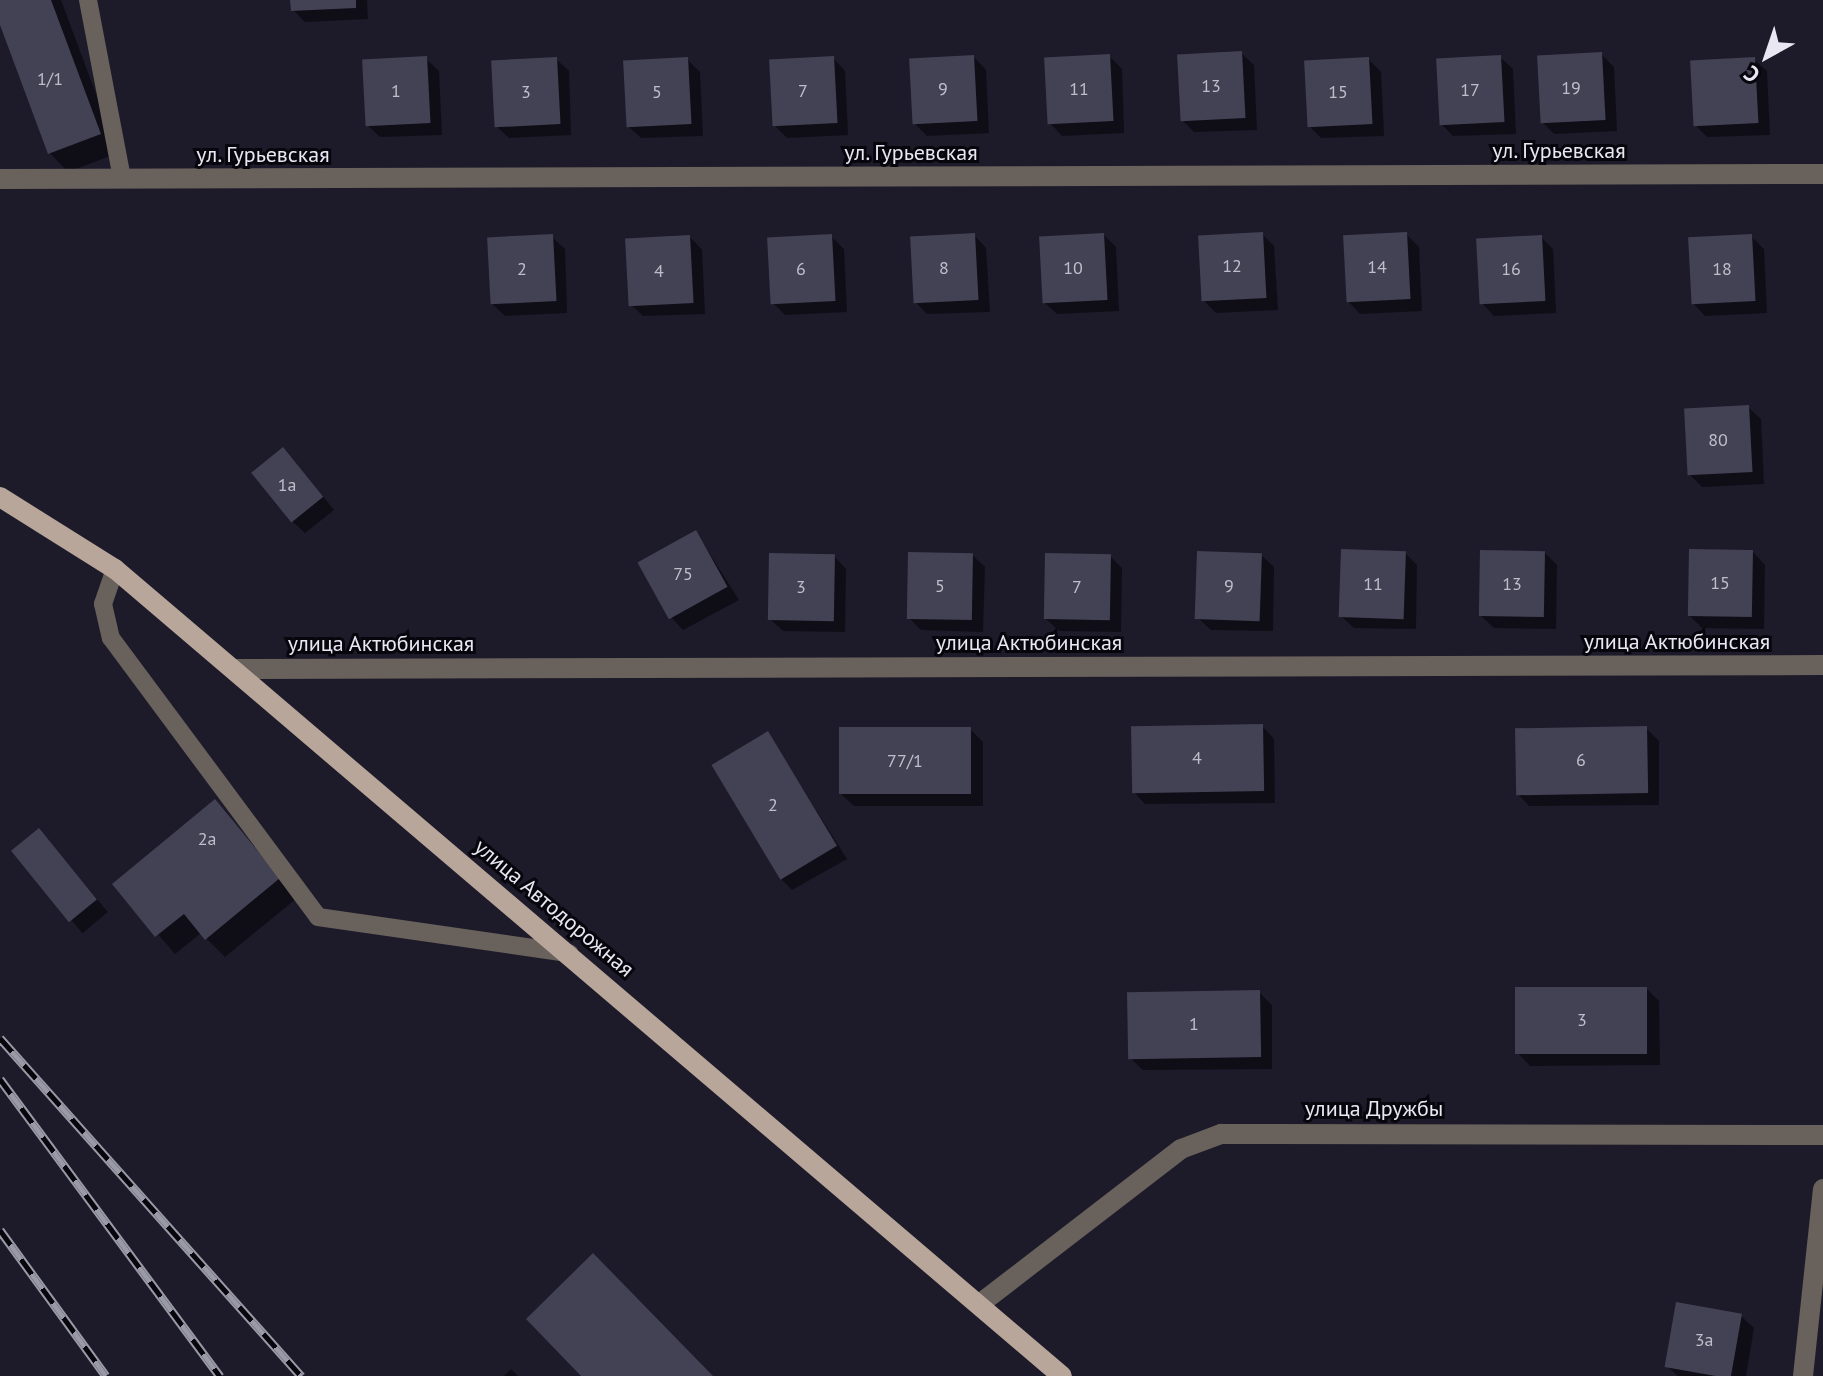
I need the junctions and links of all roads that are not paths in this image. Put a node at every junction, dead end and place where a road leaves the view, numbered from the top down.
1 (88, 0) edge
2 (1823, 174) edge
3 (0, 179) edge
4 (122, 179) junction
5 (0, 497) edge
6 (115, 569) junction
7 (1823, 665) edge
8 (235, 669) junction
9 (572, 954) junction
10 (1823, 1135) edge
11 (1823, 1189) edge
12 (981, 1303) junction
13 (1062, 1376) edge
14 (1803, 1376) edge

1 - 4 lane
2 - 4 street, ул. Гурьевская
3 - 4 street, ул. Гурьевская
5 - 6 main road, улица Автодорожная
6 - 8 main road, улица Автодорожная
6 - 9 lane
7 - 8 street, улица Актюбинская
8 - 9 main road, улица Автодорожная
9 - 12 main road, улица Автодорожная
10 - 12 street, улица Дружбы
11 - 14 street
12 - 13 main road, улица Автодорожная

